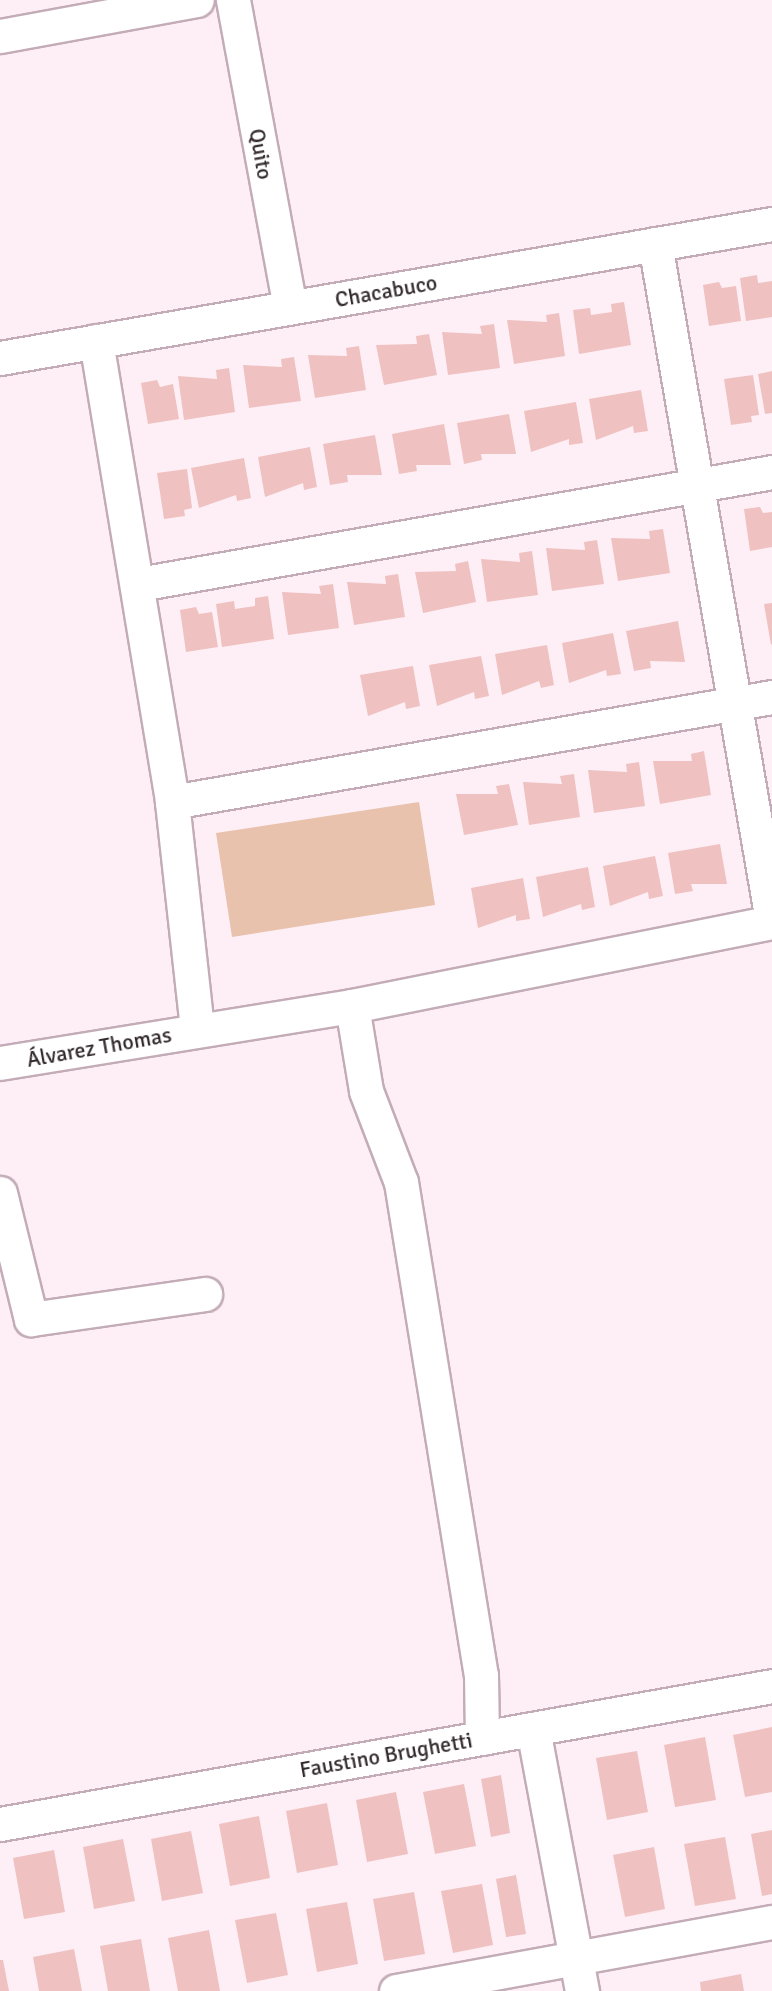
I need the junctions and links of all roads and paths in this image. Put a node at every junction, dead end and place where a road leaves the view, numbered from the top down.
1 (196, 0) edge
2 (233, 0) edge
3 (0, 36) edge
4 (772, 224) edge
5 (655, 244) junction
6 (290, 307) junction
7 (96, 341) junction
8 (0, 358) edge
9 (772, 472) edge
10 (698, 486) junction
11 (139, 584) junction
12 (772, 697) edge
13 (735, 703) junction
14 (172, 802) junction
15 (772, 921) edge
16 (352, 1006) junction
17 (197, 1030) junction
18 (0, 1063) edge
19 (0, 1193) edge
20 (205, 1294) dead end
21 (772, 1686) edge
22 (533, 1729) junction
23 (482, 1738) junction
24 (0, 1824) edge
25 (772, 1922) edge
26 (576, 1958) junction
27 (396, 1991) edge
28 (582, 1991) edge

1 - 3 street
2 - 6 street, Quito
4 - 5 street, Chacabuco
5 - 6 street, Chacabuco
5 - 10 street
6 - 7 street, Chacabuco
7 - 8 street, Chacabuco
7 - 11 street
9 - 10 street
10 - 11 street
10 - 13 street
11 - 14 street
12 - 13 street
13 - 14 street
13 - 15 street
14 - 17 street
15 - 16 street, Álvarez Thomas
16 - 17 street, Álvarez Thomas
16 - 23 street
17 - 18 street, Álvarez Thomas
19 - 20 street
21 - 22 street, Faustino Brughetti
22 - 23 street, Faustino Brughetti
22 - 26 street
23 - 24 street, Faustino Brughetti
25 - 26 street
26 - 27 street
26 - 28 street

